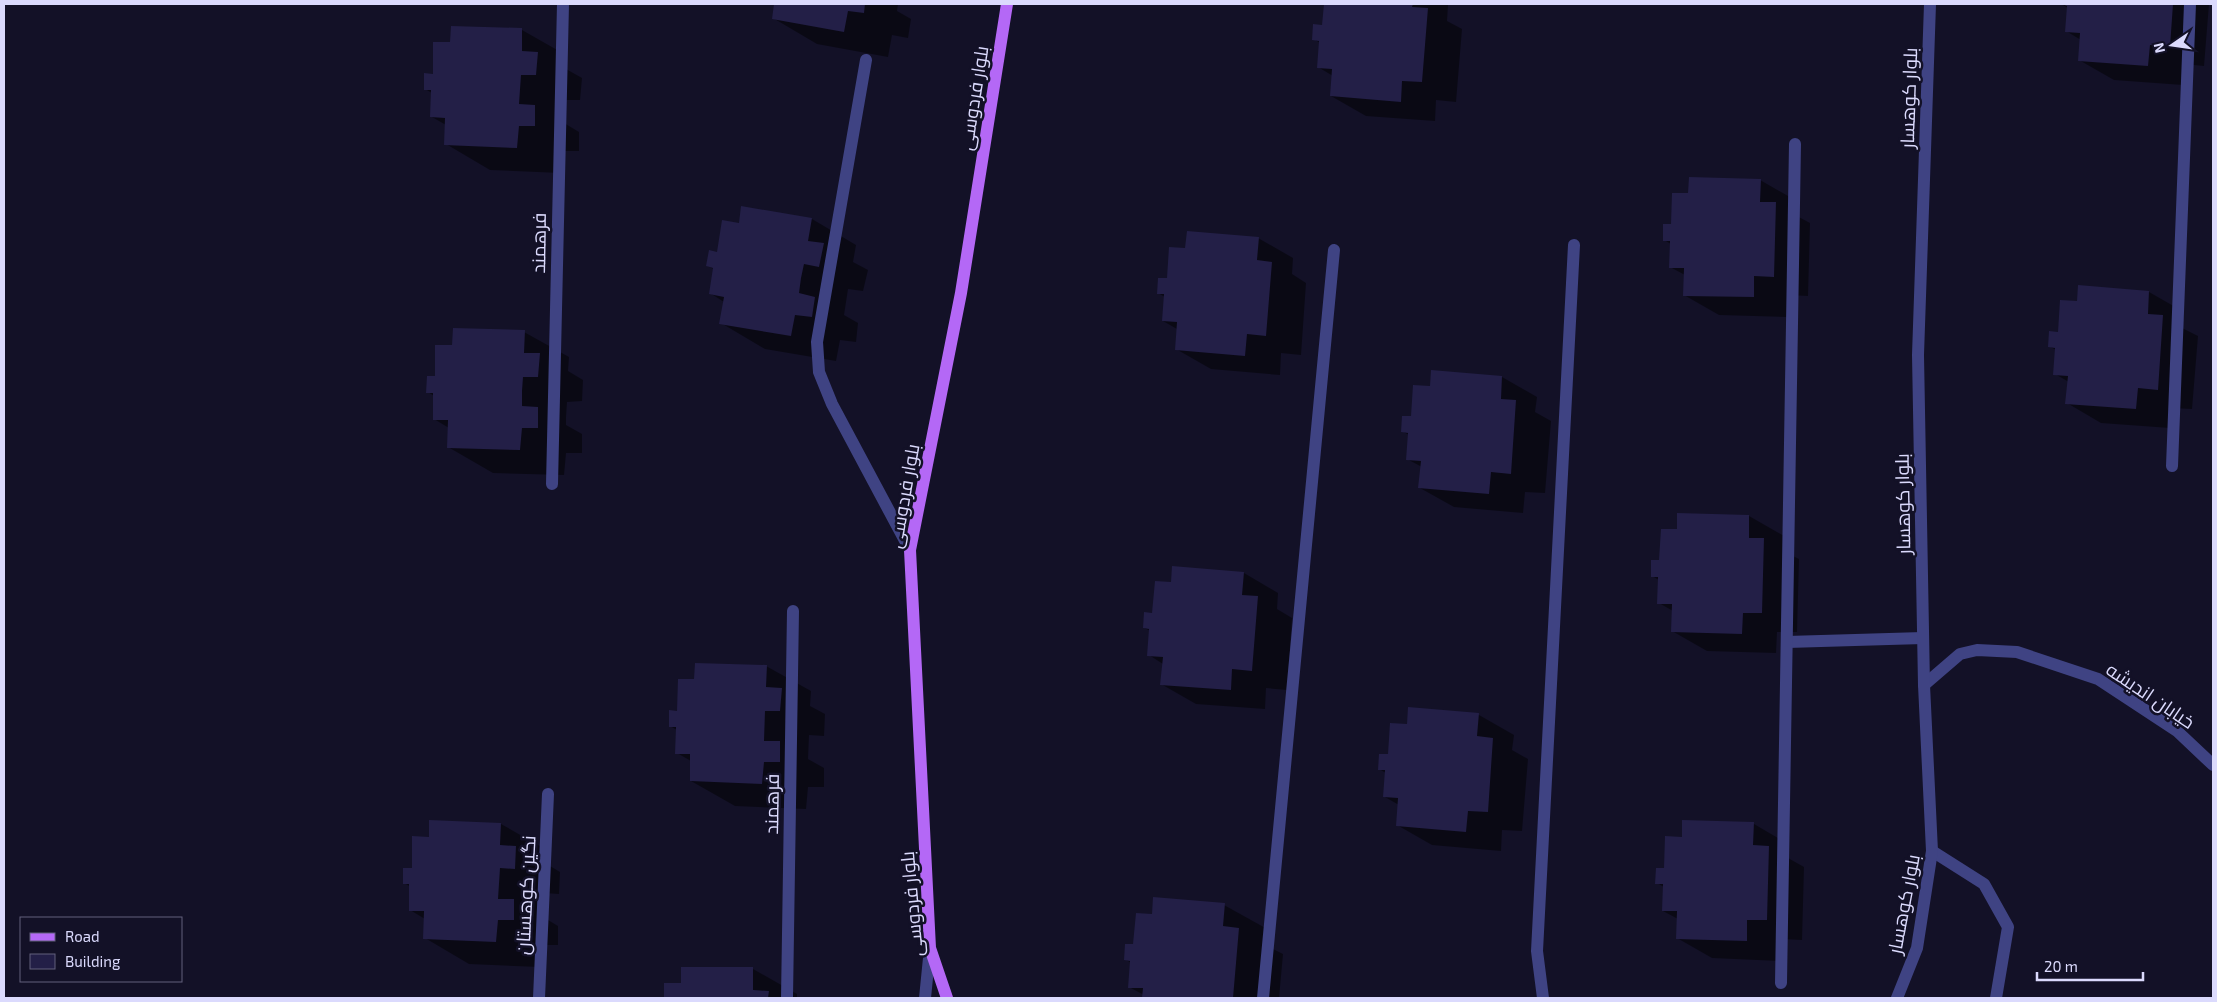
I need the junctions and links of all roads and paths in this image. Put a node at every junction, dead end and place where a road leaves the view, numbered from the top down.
1 (563, 4) edge
2 (1007, 4) edge
3 (1930, 4) edge
4 (2190, 4) edge
5 (866, 60) dead end
6 (1795, 144) dead end
7 (1574, 245) dead end
8 (1334, 250) dead end
9 (2172, 466) dead end
10 (552, 484) dead end
11 (910, 550) junction
12 (793, 611) dead end
13 (1923, 638) junction
14 (1787, 642) junction
15 (1924, 685) junction
16 (2213, 766) edge
17 (548, 794) dead end
18 (1932, 851) junction
19 (930, 948) junction
20 (1781, 983) dead end
21 (539, 998) edge
22 (786, 998) edge
23 (924, 998) edge
24 (947, 998) edge
25 (1263, 998) edge
26 (1543, 998) edge
27 (1896, 998) edge
28 (1996, 998) edge

1 - 10 street, فرهمند
2 - 11 main road, بلوار فردوسی
3 - 13 street, بلوار کوهسار
4 - 9 street
5 - 11 street
6 - 14 street
7 - 26 street
8 - 25 street
11 - 19 main road, بلوار فردوسی
12 - 22 street, فرهمند
13 - 14 street
13 - 15 street, بلوار کوهسار
14 - 20 street
15 - 16 street, خیابان اندیشه
15 - 18 street, بلوار کوهسار
17 - 21 street, نگین کوهستان
18 - 27 street, بلوار کوهسار
18 - 28 street
19 - 23 street
19 - 24 main road, بلوار فردوسی

